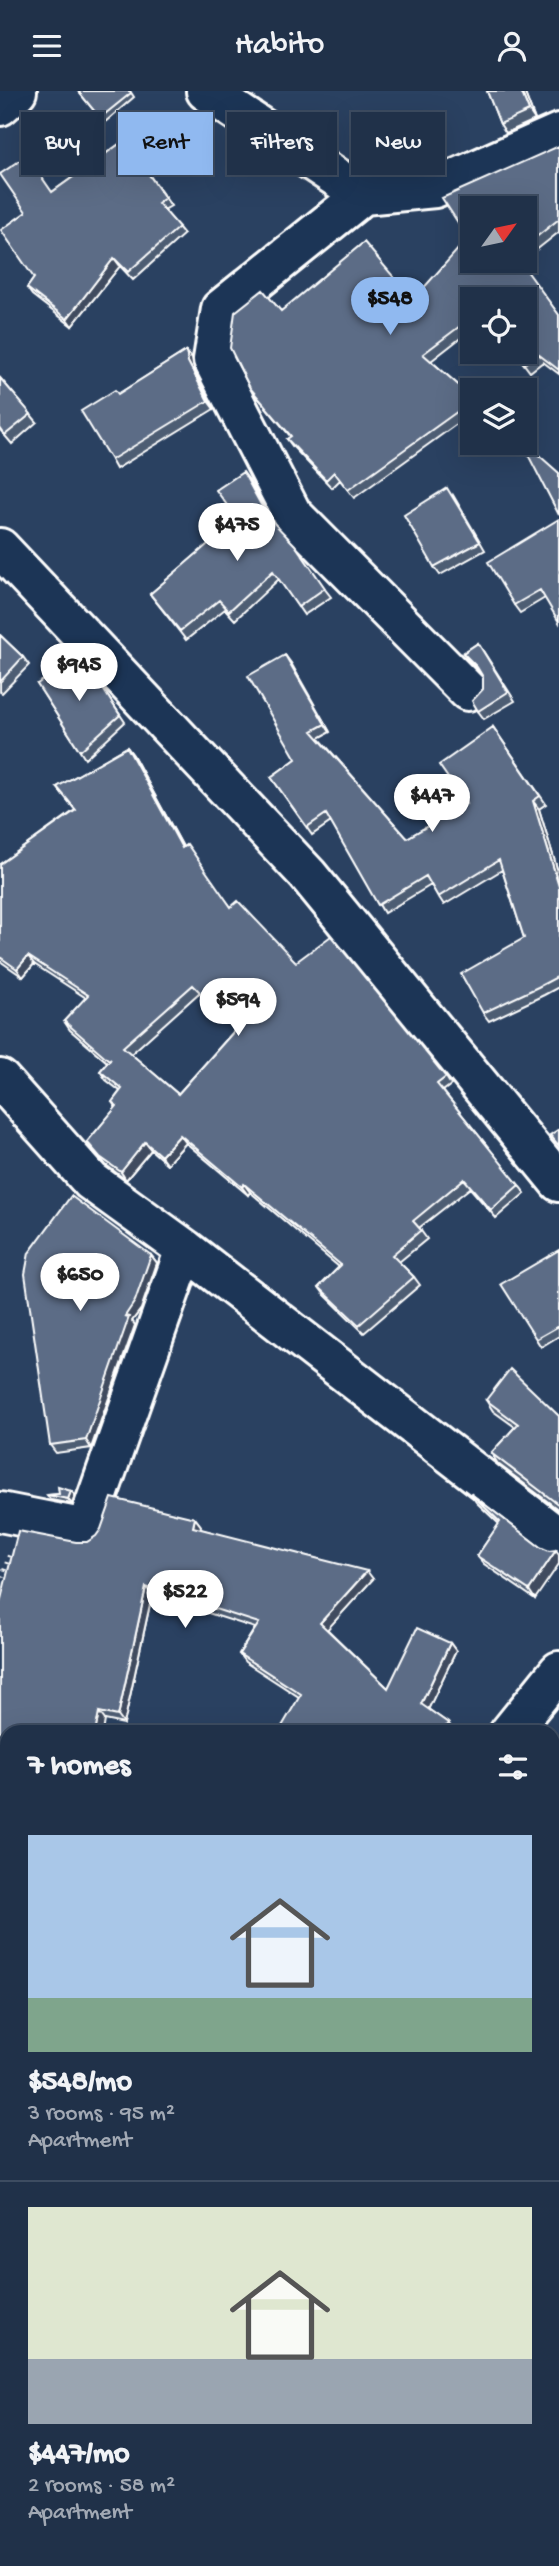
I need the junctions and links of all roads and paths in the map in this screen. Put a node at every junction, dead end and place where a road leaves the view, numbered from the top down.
1 (18, 91) edge
2 (206, 91) edge
3 (0, 106) edge
4 (559, 133) edge
5 (363, 195) junction
6 (0, 548) edge
7 (468, 691) dead end
8 (0, 1079) edge
9 (559, 1182) edge
10 (185, 1249) junction
11 (0, 1511) edge
12 (559, 1538) edge
13 (559, 1671) edge
14 (515, 1725) edge

1 - 3 street
2 - 5 street
4 - 5 street
5 - 7 street
6 - 9 street
8 - 10 street
10 - 11 street
10 - 12 street
13 - 14 street

